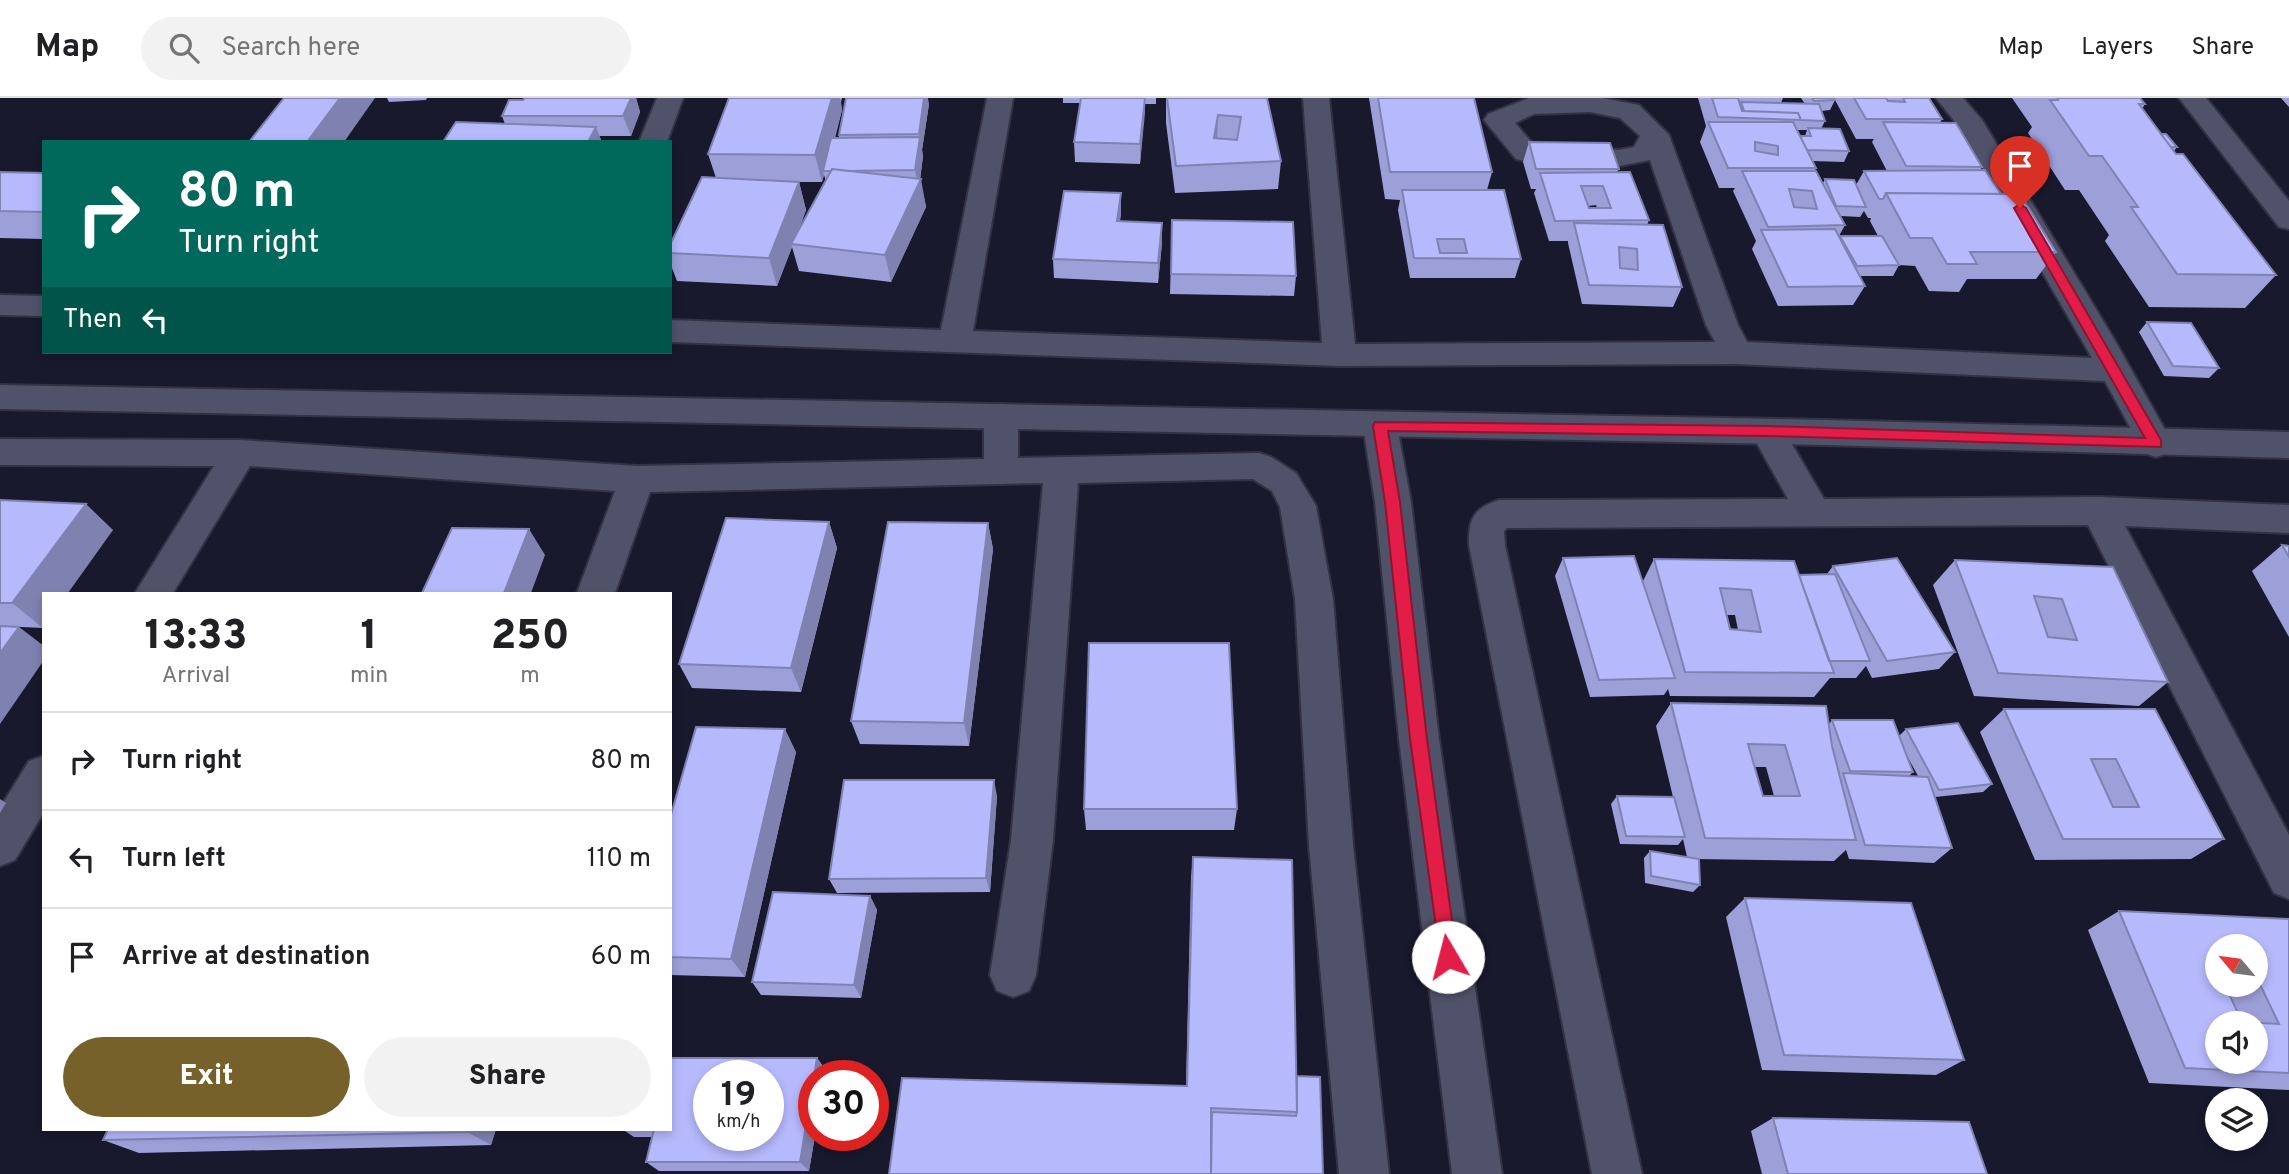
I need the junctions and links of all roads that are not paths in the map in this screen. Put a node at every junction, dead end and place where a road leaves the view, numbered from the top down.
1 (670, 98) edge
2 (1000, 98) edge
3 (1316, 98) edge
4 (1948, 98) edge
5 (2192, 98) edge
6 (1655, 135) junction
7 (654, 140) edge
8 (2289, 220) edge
9 (0, 305) edge
10 (42, 306) edge
11 (672, 331) edge
12 (955, 343) junction
13 (1737, 353) junction
14 (1340, 355) junction
15 (2115, 370) junction
16 (0, 397) edge
17 (1001, 416) junction
18 (1380, 426) junction
19 (1767, 431) junction
20 (2156, 444) junction
21 (2289, 445) edge
22 (0, 452) edge
23 (240, 453) junction
24 (1062, 468) junction
25 (1001, 471) junction
26 (637, 479) junction
27 (2099, 511) junction
28 (1815, 514) junction
29 (2289, 519) edge
30 (155, 592) edge
31 (596, 592) edge
32 (42, 777) edge
33 (0, 846) edge
34 (2289, 879) edge
35 (1013, 975) dead end
36 (1364, 1174) edge
37 (1477, 1174) edge
38 (1617, 1174) edge

1 - 7 street
2 - 12 street
3 - 14 street
4 - 15 street
5 - 8 street
6 - 6 street
6 - 13 street
9 - 10 street
11 - 12 street
12 - 14 street
13 - 14 street
13 - 15 street
15 - 20 street
16 - 17 street
17 - 18 street
17 - 25 street
18 - 19 street
18 - 37 street
19 - 20 street
19 - 28 street
20 - 21 street
22 - 23 street
23 - 26 street
23 - 30 street
24 - 25 street
24 - 35 street
24 - 36 street
25 - 26 street
26 - 31 street
27 - 28 street
27 - 29 street
27 - 34 street
28 - 38 street
32 - 33 street

